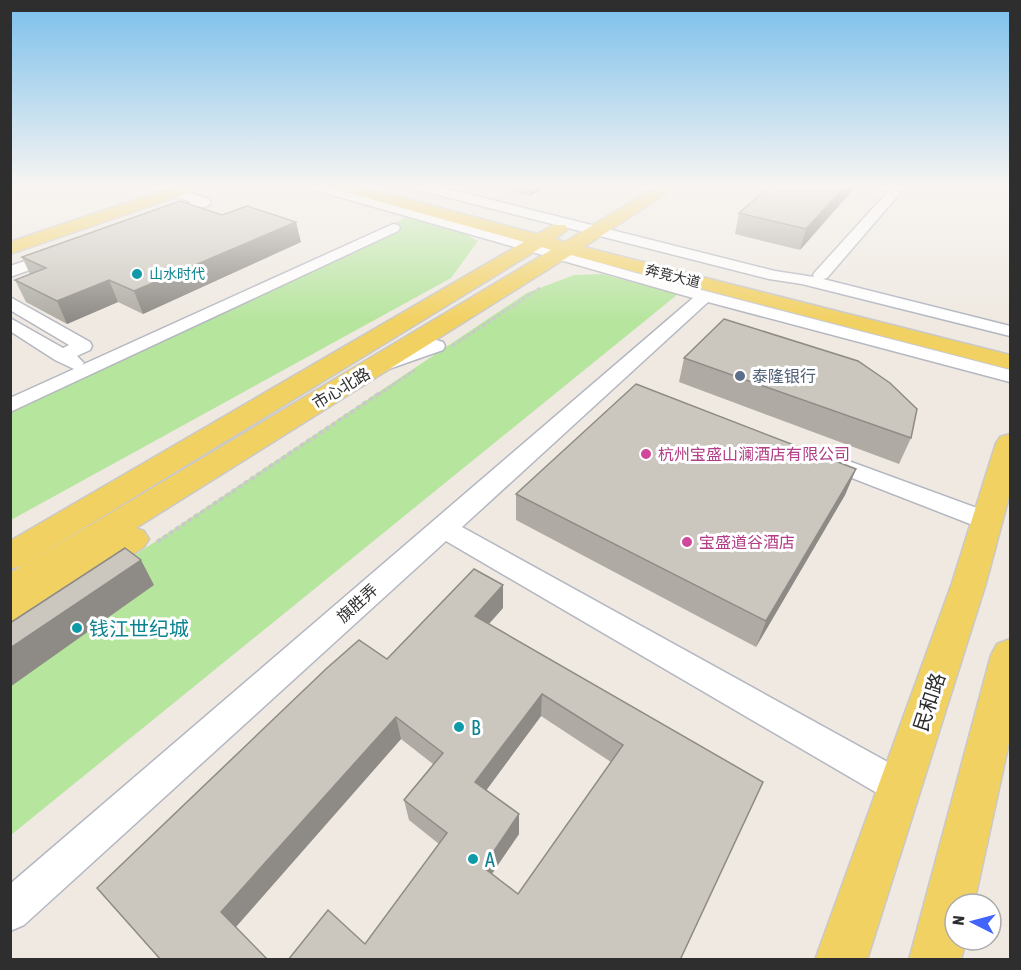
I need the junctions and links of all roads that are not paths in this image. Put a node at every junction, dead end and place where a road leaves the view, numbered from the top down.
1 (38, 230) edge
2 (59, 230) edge
3 (388, 230) edge
4 (507, 230) edge
5 (513, 230) edge
6 (524, 230) edge
7 (530, 230) edge
8 (576, 230) edge
9 (586, 230) edge
10 (861, 230) edge
11 (10, 239) edge
12 (562, 243) junction
13 (10, 248) edge
14 (75, 249) edge
15 (10, 272) edge
16 (821, 275) dead end
17 (468, 284) junction
18 (705, 296) junction
19 (10, 302) edge
20 (10, 323) edge
21 (1011, 331) edge
22 (1011, 340) edge
23 (442, 347) junction
24 (62, 356) junction
25 (1011, 362) edge
26 (86, 370) junction
27 (370, 370) junction
28 (1011, 376) edge
29 (10, 406) edge
30 (1011, 443) edge
31 (800, 449) edge
32 (987, 521) junction
33 (442, 527) junction
34 (10, 533) edge
35 (10, 558) edge
36 (10, 590) edge
37 (10, 618) edge
38 (1011, 655) edge
39 (901, 788) junction
40 (10, 911) edge
41 (841, 960) edge
42 (935, 960) edge

1 - 11 main road
2 - 13 main road
3 - 26 street
4 - 12 street
5 - 12 main road, 奔竞大道
6 - 12 main road, 奔竞大道
7 - 12 street
8 - 12 main road, 市心北路
9 - 12 main road, 市心北路
10 - 16 street
12 - 17 main road, 市心北路
12 - 18 street
12 - 21 street
12 - 22 main road, 奔竞大道
12 - 23 main road
12 - 25 main road, 奔竞大道
12 - 27 main road, 市心北路
14 - 15 street
17 - 34 main road
17 - 35 main road, 市心北路
18 - 28 street
18 - 33 street, 旗胜弄
19 - 24 street
20 - 24 street
23 - 27 street
23 - 37 main road
24 - 26 street
26 - 29 street
27 - 36 main road, 市心北路
30 - 32 main road, 民和路
31 - 32 street
32 - 39 main road, 民和路
33 - 39 street
33 - 40 street, 旗胜弄
38 - 42 main road
39 - 41 main road, 民和路

